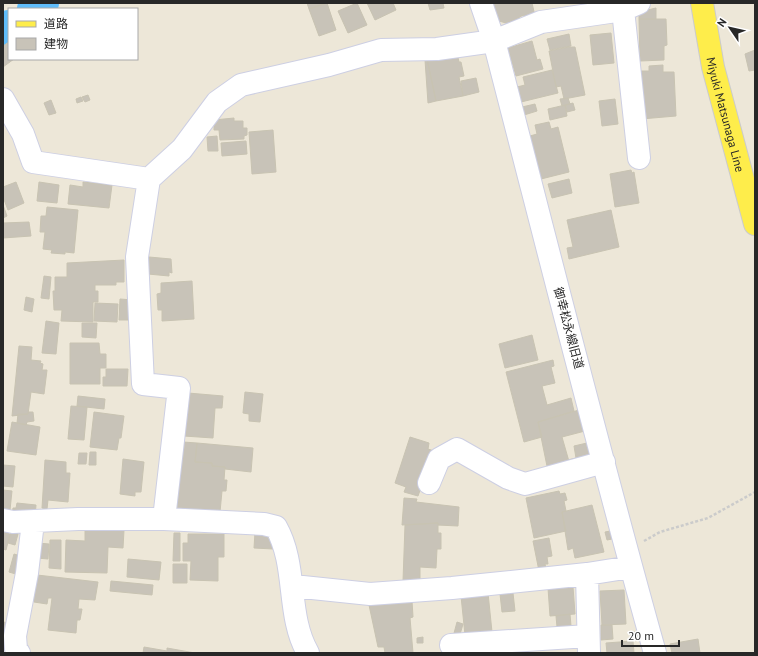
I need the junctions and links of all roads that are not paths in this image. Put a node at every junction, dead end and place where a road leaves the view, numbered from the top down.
1 (481, 3) edge
2 (702, 3) edge
3 (631, 6) edge
4 (494, 41) junction
5 (3, 99) edge
6 (639, 158) dead end
7 (149, 179) junction
8 (755, 224) edge
9 (604, 462) junction
10 (430, 483) dead end
11 (164, 519) junction
12 (3, 520) edge
13 (33, 522) junction
14 (628, 559) junction
15 (587, 574) junction
16 (293, 586) junction
17 (589, 644) edge
18 (451, 645) dead end
19 (19, 653) edge
20 (308, 653) edge
21 (655, 653) edge

1 - 4 street, 御幸松永線旧道
2 - 8 main road, Miyuki Matsunaga Line
3 - 4 street
3 - 6 street
4 - 7 street
4 - 9 street, 御幸松永線旧道
5 - 7 street
7 - 11 street
9 - 10 street
9 - 14 street, 御幸松永線旧道
11 - 13 street
11 - 16 street
12 - 13 street
13 - 19 street
14 - 15 street
14 - 21 street, 御幸松永線旧道
15 - 16 street
15 - 17 street
16 - 20 street
17 - 18 street

